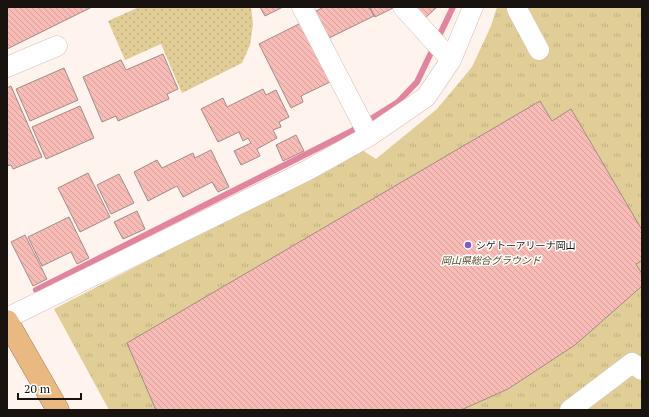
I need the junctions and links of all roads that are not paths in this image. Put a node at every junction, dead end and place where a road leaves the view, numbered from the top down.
1 (302, 7) edge
2 (403, 7) edge
3 (473, 7) edge
4 (517, 7) edge
5 (58, 46) dead end
6 (441, 49) junction
7 (539, 50) dead end
8 (7, 68) edge
9 (365, 127) junction
10 (7, 320) edge
11 (642, 370) edge
12 (58, 410) edge
13 (570, 410) edge

1 - 9 street
2 - 6 street
3 - 6 street
4 - 7 street
5 - 8 street
6 - 9 street
9 - 10 street
10 - 12 highway
11 - 13 street

